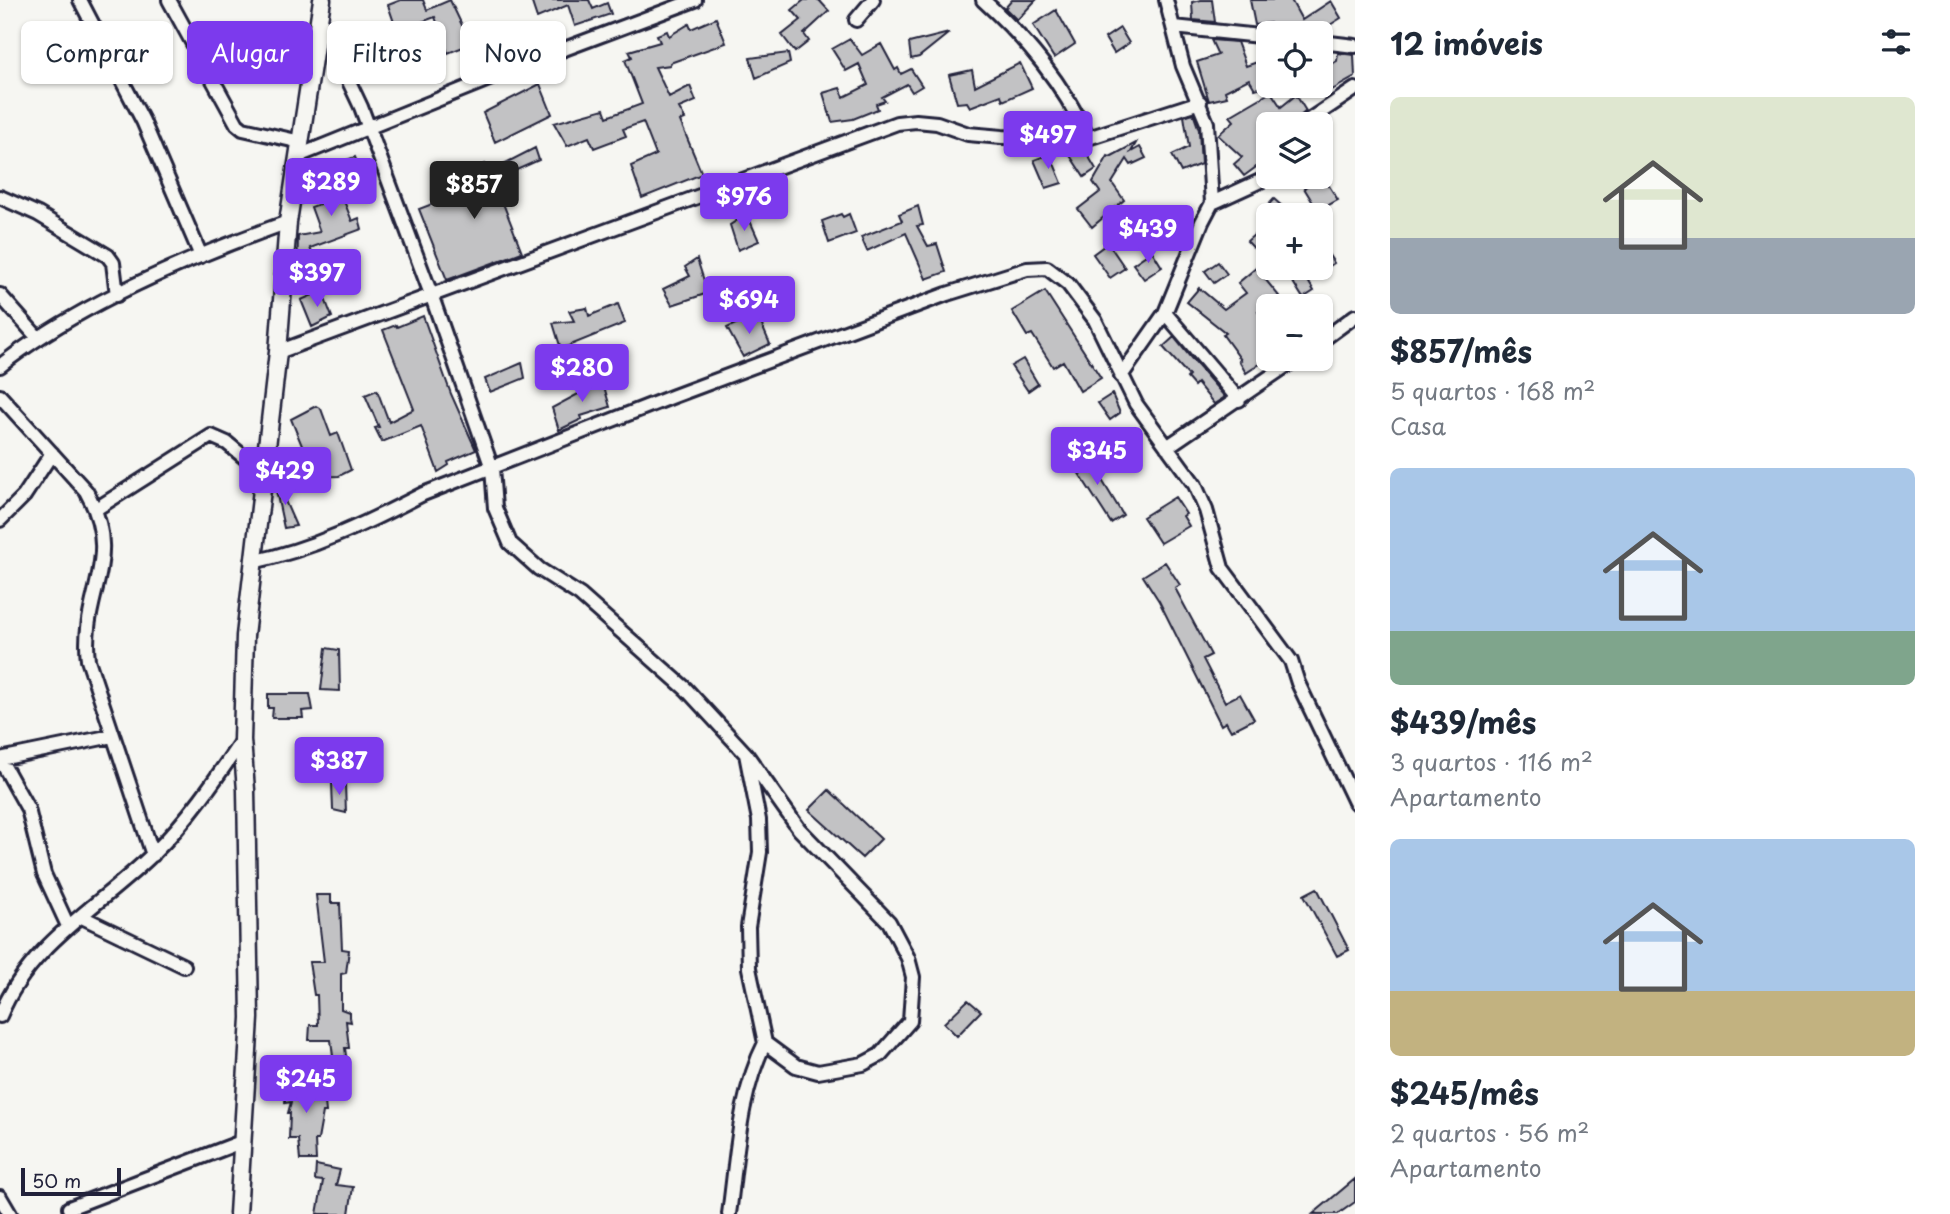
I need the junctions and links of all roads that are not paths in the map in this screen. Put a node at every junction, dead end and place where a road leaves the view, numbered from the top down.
1 (80, 0) edge
2 (170, 0) edge
3 (322, 0) edge
4 (695, 0) edge
5 (873, 0) edge
6 (983, 0) edge
7 (1166, 0) edge
8 (319, 18) junction
9 (856, 20) dead end
10 (1174, 27) junction
11 (1256, 36) edge
12 (1333, 43) edge
13 (1355, 46) edge
14 (1355, 89) edge
15 (1200, 102) junction
16 (1321, 112) edge
17 (368, 127) junction
18 (1088, 138) junction
19 (300, 149) junction
20 (1256, 183) edge
21 (0, 197) edge
22 (1212, 203) junction
23 (288, 222) junction
24 (201, 256) junction
25 (0, 295) edge
26 (117, 295) junction
27 (432, 297) junction
28 (1165, 313) junction
29 (1355, 316) edge
30 (1333, 332) edge
31 (38, 338) junction
32 (278, 352) junction
33 (0, 366) edge
34 (1279, 371) edge
35 (1121, 376) junction
36 (0, 396) edge
37 (1239, 400) junction
38 (1167, 447) junction
39 (51, 453) junction
40 (492, 468) junction
41 (262, 472) junction
42 (96, 509) junction
43 (0, 520) edge
44 (252, 562) junction
45 (112, 736) junction
46 (242, 740) junction
47 (746, 754) junction
48 (0, 759) edge
49 (1355, 802) edge
50 (153, 855) junction
51 (82, 916) junction
52 (68, 926) junction
53 (184, 966) dead end
54 (0, 1016) edge
55 (765, 1043) junction
56 (241, 1142) junction
57 (0, 1197) edge
58 (69, 1208) dead end
59 (10, 1214) edge
60 (238, 1214) edge
61 (729, 1214) edge

1 - 24 street
2 - 19 street
3 - 8 street
4 - 17 street
5 - 9 street
6 - 18 street
7 - 10 street
8 - 17 street
8 - 19 street
10 - 11 street
10 - 15 street
12 - 13 street
14 - 16 street
15 - 18 street
15 - 22 street
17 - 19 street
17 - 27 street
18 - 27 street
19 - 23 street
20 - 22 street
21 - 26 street
22 - 28 street
23 - 24 street
23 - 32 street
24 - 26 street
25 - 31 street
26 - 31 street
27 - 32 street
27 - 40 street
28 - 35 street
28 - 37 street
29 - 30 street
31 - 33 street
32 - 41 street
34 - 37 street
35 - 38 street
35 - 40 street
36 - 39 street
37 - 38 street
38 - 49 street
39 - 42 street
39 - 43 street
40 - 44 street
40 - 47 street
41 - 42 street
41 - 44 street
42 - 45 street
44 - 46 street
45 - 48 street
45 - 50 street
46 - 50 street
46 - 56 street
47 - 55 street
47 - 55 street
48 - 52 street
50 - 51 street
51 - 52 street
51 - 53 street
52 - 54 street
55 - 61 street
56 - 58 street
56 - 60 street
57 - 59 street

